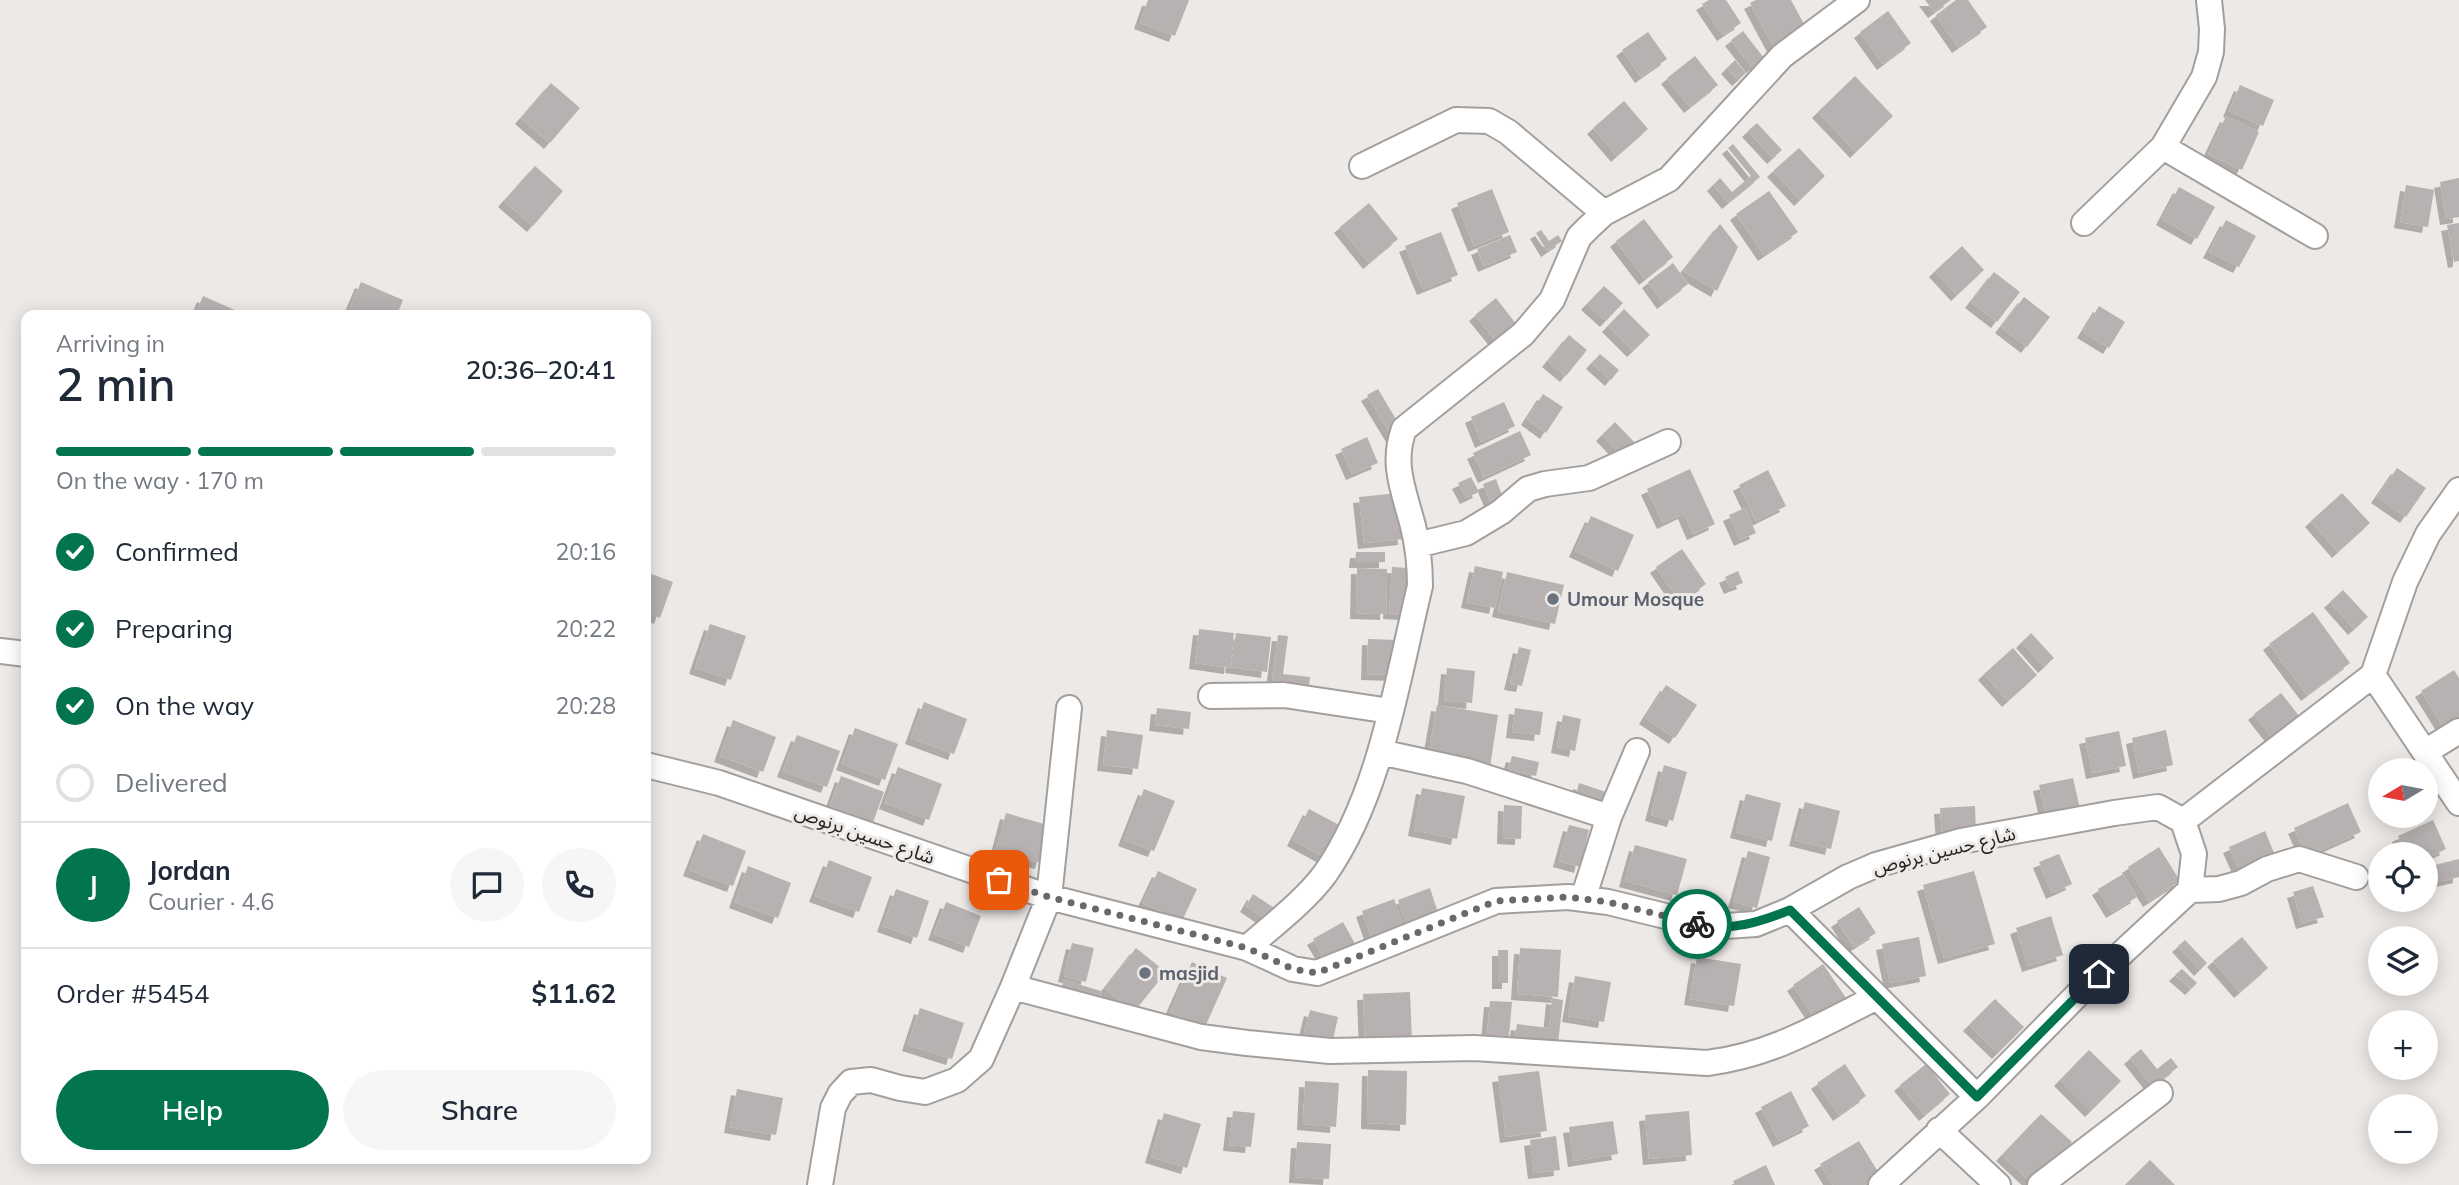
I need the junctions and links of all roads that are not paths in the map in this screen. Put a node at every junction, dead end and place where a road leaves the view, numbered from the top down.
1 (1857, 0) edge
2 (2209, 0) edge
3 (2163, 147) junction
4 (1362, 166) dead end
5 (1604, 213) junction
6 (2084, 223) dead end
7 (2315, 236) dead end
8 (1668, 442) dead end
9 (2459, 490) edge
10 (1417, 545) junction
11 (0, 651) edge
12 (21, 653) edge
13 (2373, 676) junction
14 (1211, 696) dead end
15 (1069, 708) dead end
16 (1390, 711) junction
17 (2459, 732) edge
18 (1637, 751) dead end
19 (1380, 752) junction
20 (2425, 752) junction
21 (651, 766) edge
22 (2459, 803) edge
23 (1609, 817) junction
24 (2183, 821) junction
25 (2356, 877) dead end
26 (2190, 890) junction
27 (1049, 897) junction
28 (1583, 899) junction
29 (1790, 910) junction
30 (1247, 948) junction
31 (1013, 987) junction
32 (1877, 997) junction
33 (2160, 1093) dead end
34 (1977, 1097) junction
35 (1939, 1130) junction
36 (820, 1185) edge
37 (1881, 1185) edge
38 (1998, 1185) edge
39 (2040, 1185) edge

1 - 5 street
2 - 3 street
3 - 6 street
3 - 7 street
4 - 5 street
5 - 10 street
8 - 10 street
9 - 13 street
10 - 16 street
11 - 12 street
13 - 20 street
13 - 24 street
14 - 16 street
15 - 27 street
16 - 19 street
17 - 20 street
18 - 23 street
19 - 23 street
19 - 30 street
20 - 22 street
21 - 27 street, شارع حسين برنوص
23 - 28 street
24 - 26 street
24 - 29 street, شارع حسين برنوص
25 - 26 street
26 - 34 street
27 - 30 street, شارع حسين برنوص
27 - 31 street
28 - 29 street, شارع حسين برنوص
28 - 30 street, شارع حسين برنوص
29 - 32 street
31 - 32 street
31 - 36 street
32 - 34 street
33 - 39 street
34 - 35 street
35 - 37 street
35 - 38 street

